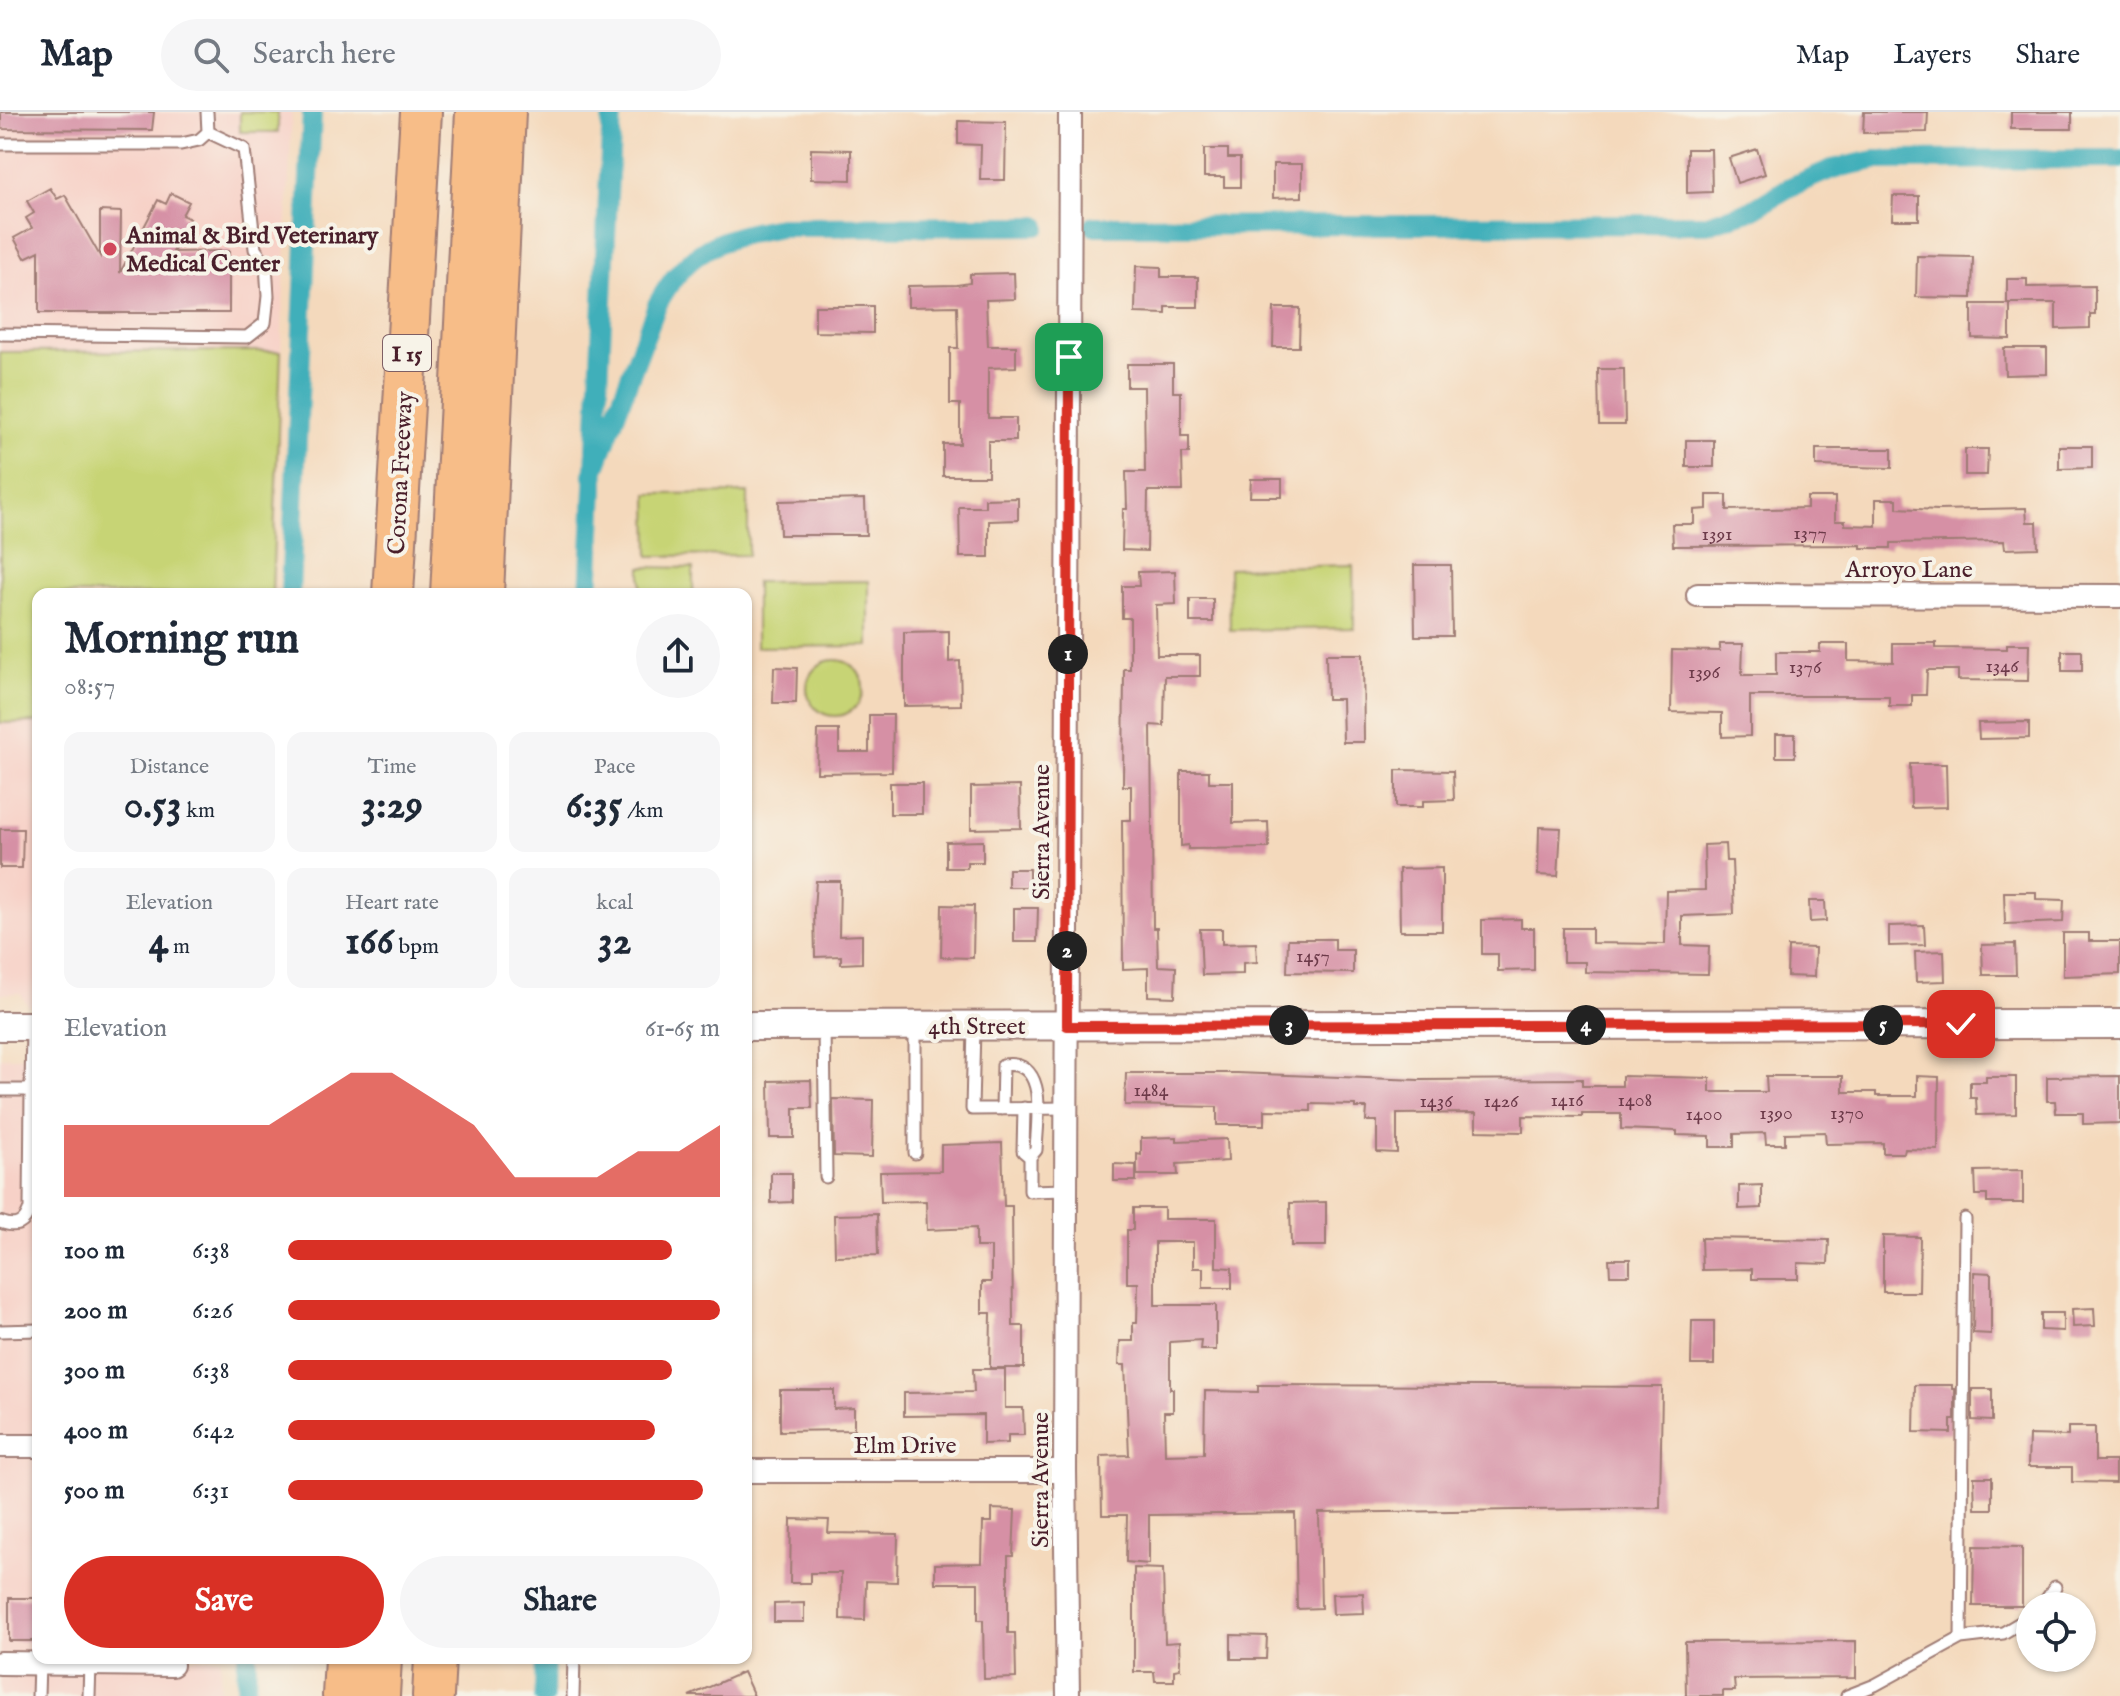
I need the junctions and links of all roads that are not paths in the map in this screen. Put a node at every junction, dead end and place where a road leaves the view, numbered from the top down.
1 (207, 112) edge
2 (421, 112) edge
3 (449, 112) edge
4 (476, 112) edge
5 (505, 112) edge
6 (1070, 112) edge
7 (208, 132) junction
8 (0, 144) edge
9 (0, 334) edge
10 (393, 588) edge
11 (427, 588) edge
12 (451, 588) edge
13 (483, 588) edge
14 (1698, 595) dead end
15 (2120, 596) edge
16 (2120, 1024) edge
17 (974, 1025) junction
18 (0, 1026) edge
19 (32, 1026) edge
20 (752, 1026) edge
21 (824, 1026) junction
22 (915, 1026) junction
23 (1067, 1026) junction
24 (32, 1074) edge
25 (0, 1090) edge
26 (31, 1090) junction
27 (1024, 1108) junction
28 (1037, 1108) junction
29 (1066, 1108) junction
30 (1002, 1109) junction
31 (915, 1153) dead end
32 (1030, 1157) junction
33 (826, 1177) dead end
34 (1066, 1190) junction
35 (1965, 1219) dead end
36 (0, 1222) edge
37 (32, 1330) edge
38 (0, 1331) edge
39 (0, 1446) edge
40 (32, 1446) edge
41 (752, 1471) edge
42 (1065, 1471) junction
43 (2055, 1587) dead end
44 (2052, 1592) edge
45 (2016, 1625) edge
46 (1961, 1638) junction
47 (0, 1663) edge
48 (32, 1663) edge
49 (39, 1664) edge
50 (90, 1664) joint
51 (345, 1664) edge
52 (381, 1664) edge
53 (404, 1664) edge
54 (435, 1664) edge
55 (574, 1664) edge
56 (172, 1665) dead end
57 (38, 1696) edge
58 (89, 1696) edge
59 (343, 1696) edge
60 (379, 1696) edge
61 (402, 1696) edge
62 (433, 1696) edge
63 (573, 1696) edge
64 (1068, 1696) edge
65 (1847, 1696) edge

1 - 7 lane
2 - 10 highway, Corona Freeway / I 15
3 - 11 highway
4 - 12 highway
5 - 13 highway
6 - 23 street, Sierra Avenue
7 - 8 lane
7 - 9 lane
14 - 15 street, Arroyo Lane
16 - 23 street, 4th Street
17 - 22 street, 4th Street
17 - 23 street, 4th Street
17 - 30 lane
18 - 19 street
20 - 21 street, 4th Street
21 - 22 street, 4th Street
21 - 33 lane
22 - 31 lane
23 - 29 street, Sierra Avenue
24 - 26 lane
25 - 26 lane
26 - 36 lane
27 - 28 lane
27 - 30 lane
27 - 32 lane
28 - 29 lane
28 - 30 lane
28 - 32 lane
29 - 34 street, Sierra Avenue
32 - 34 lane
34 - 42 street, Sierra Avenue
35 - 46 lane
37 - 38 lane
39 - 40 street
41 - 42 street, Elm Drive
42 - 64 street, Sierra Avenue
43 - 44 lane
45 - 46 lane
46 - 65 lane
47 - 48 street
49 - 57 lane
50 - 56 street
50 - 58 lane
51 - 59 highway
52 - 60 highway
53 - 61 highway
54 - 62 highway
55 - 63 lane

